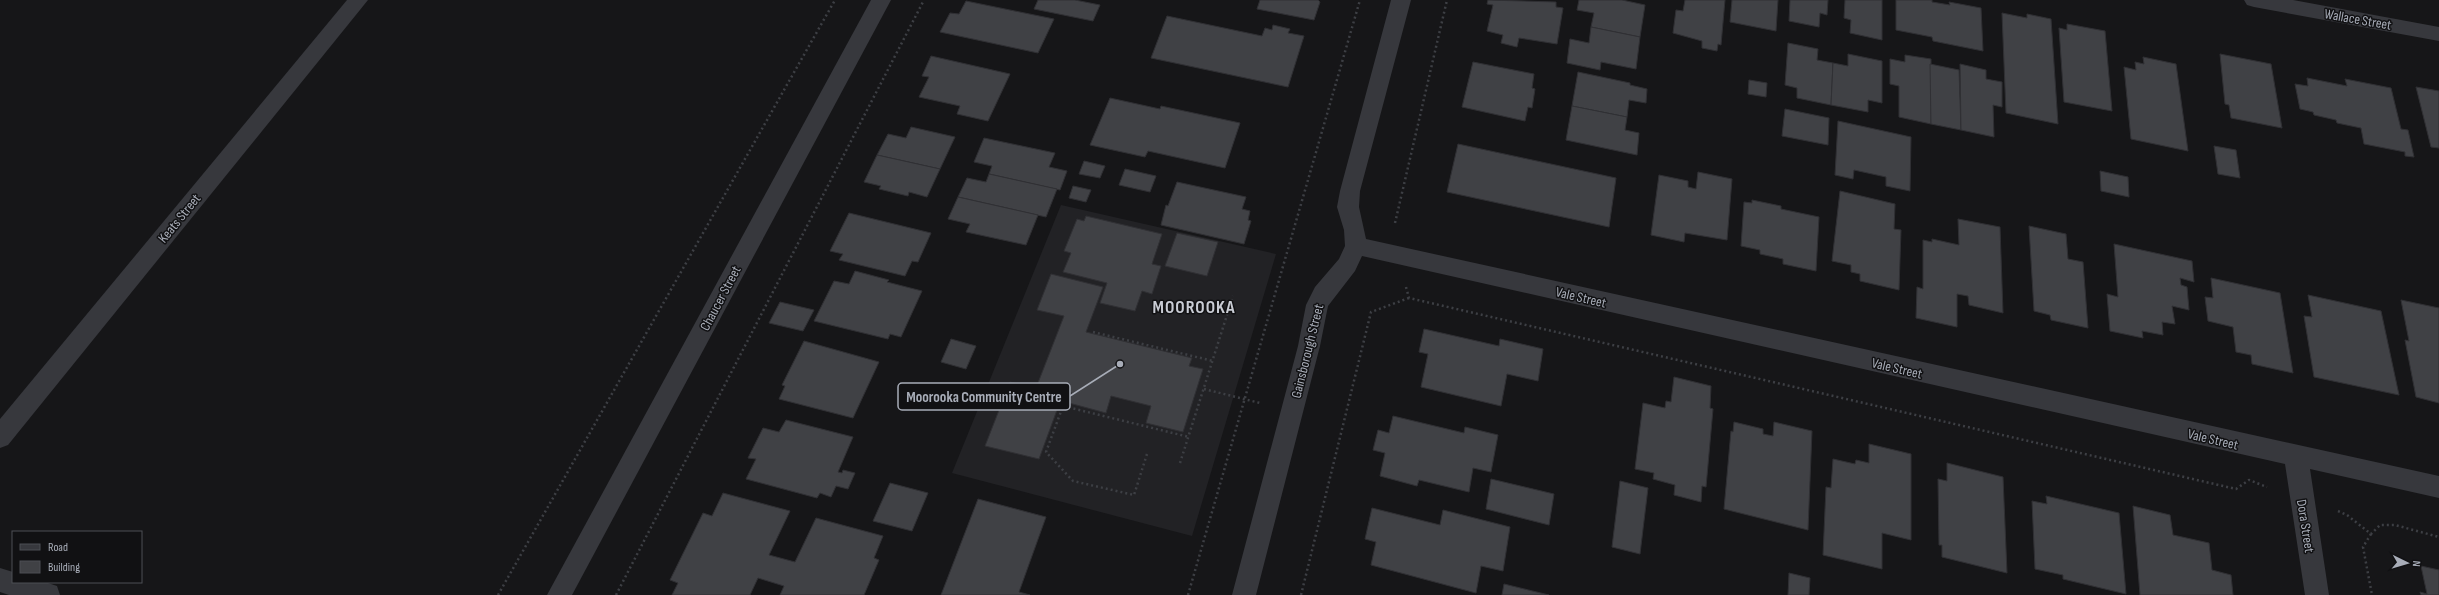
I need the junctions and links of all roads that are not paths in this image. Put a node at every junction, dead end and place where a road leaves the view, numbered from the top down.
1 (358, 0) edge
2 (881, 0) edge
3 (1401, 0) edge
4 (2254, 0) edge
5 (2439, 34) edge
6 (1356, 246) junction
7 (0, 437) edge
8 (2296, 457) junction
9 (2439, 488) edge
10 (0, 580) edge
11 (48, 595) edge
12 (559, 595) edge
13 (1244, 595) edge
14 (2316, 595) edge

1 - 7 street, Keats Street
2 - 12 street, Chaucer Street
3 - 6 street
4 - 5 street, Wallace Street
6 - 8 street, Vale Street
6 - 13 street, Gainsborough Street
8 - 9 street, Vale Street
8 - 14 street, Dora Street
10 - 11 street

